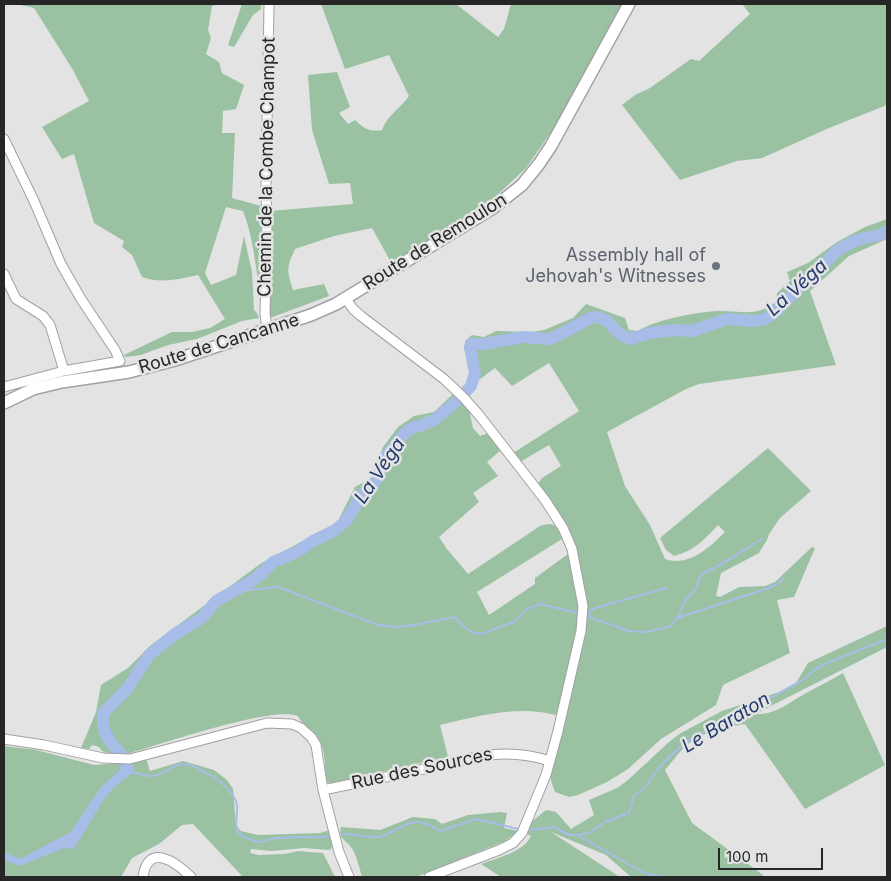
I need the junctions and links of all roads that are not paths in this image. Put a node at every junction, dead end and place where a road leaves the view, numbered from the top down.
1 (269, 4) edge
2 (629, 4) edge
3 (4, 139) edge
4 (4, 274) edge
5 (346, 299) junction
6 (267, 330) junction
7 (64, 371) junction
8 (4, 387) edge
9 (4, 403) edge
10 (4, 739) edge
11 (550, 761) junction
12 (323, 790) junction
13 (451, 873) edge
14 (143, 877) edge
15 (191, 877) edge
16 (348, 877) edge
17 (429, 877) edge

1 - 6 street, Chemin de la Combe Champot
2 - 5 main road, Route de Remoulon
3 - 7 street
4 - 7 street
5 - 6 main road, Route de Cancanne
5 - 11 street
6 - 9 main road, Route de Cancanne
7 - 8 street
10 - 12 street
11 - 12 street, Rue des Sources
11 - 13 street
12 - 16 street
13 - 17 street
14 - 15 street

